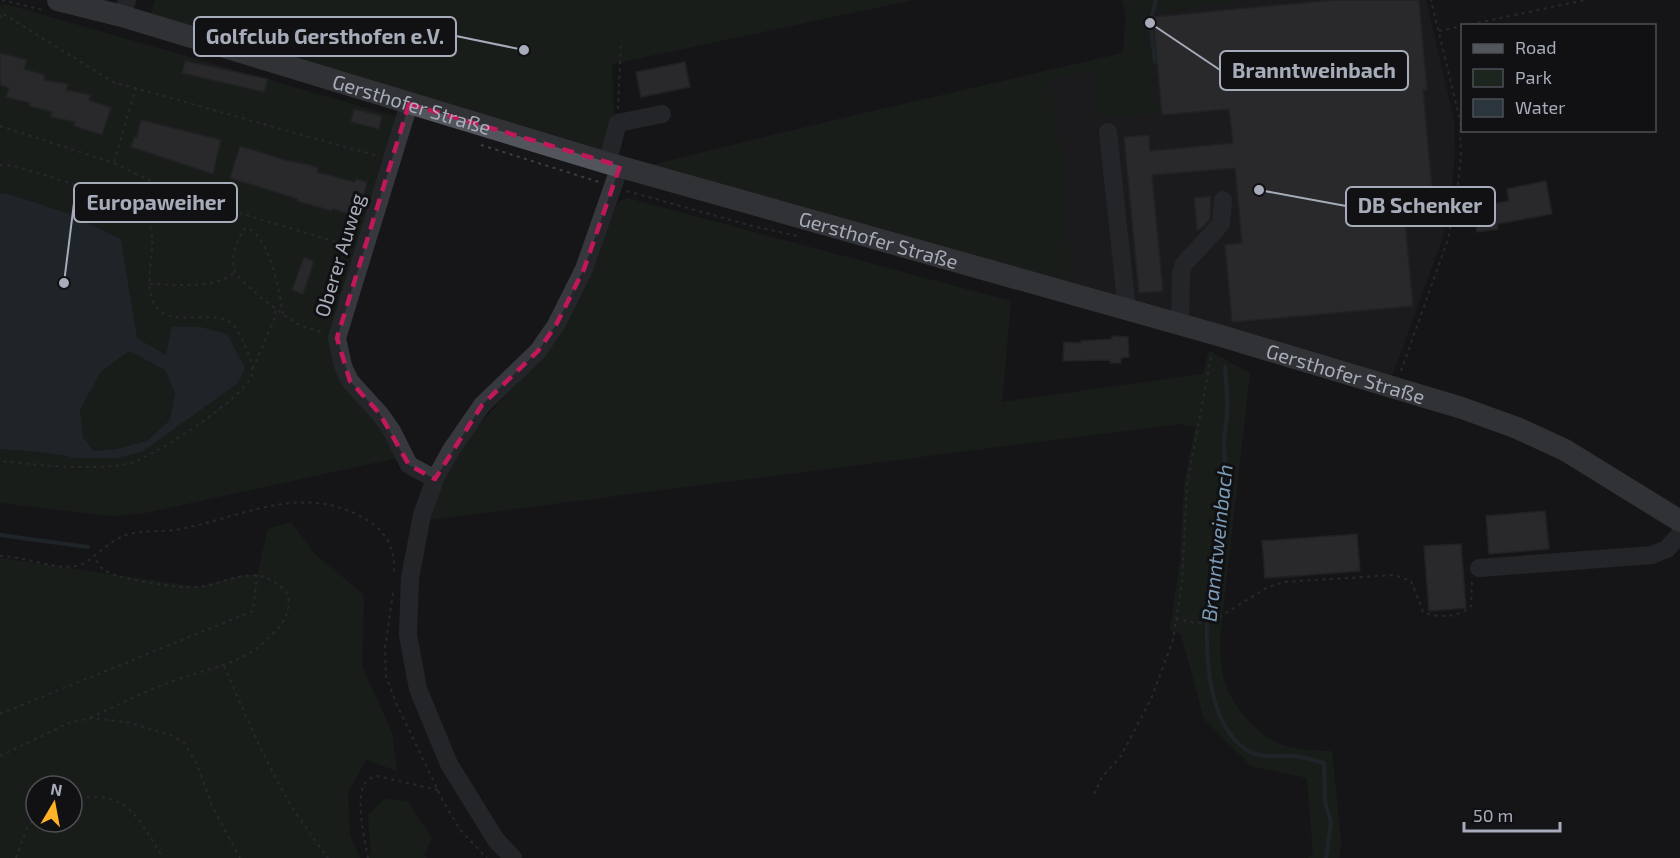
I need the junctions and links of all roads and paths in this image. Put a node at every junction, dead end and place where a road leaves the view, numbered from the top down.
1 (58, 0) edge
2 (1431, 0) edge
3 (1585, 0) edge
4 (124, 8) edge
5 (0, 18) edge
6 (1472, 24) edge
7 (1461, 26) edge
8 (1439, 31) junction
9 (621, 41) dead end
10 (136, 87) junction
11 (409, 104) junction
12 (662, 114) dead end
13 (618, 123) junction
14 (0, 126) edge
15 (1108, 132) dead end
16 (473, 142) dead end
17 (392, 160) junction
18 (114, 163) junction
19 (0, 165) edge
20 (614, 172) junction
21 (1223, 200) dead end
22 (803, 238) dead end
23 (364, 250) junction
24 (235, 272) junction
25 (150, 284) junction
26 (276, 307) junction
27 (1127, 310) junction
28 (283, 314) junction
29 (1180, 325) junction
30 (1218, 335) junction
31 (337, 339) junction
32 (253, 369) junction
33 (1395, 388) junction
34 (0, 461) edge
35 (435, 479) junction
36 (1680, 521) edge
37 (1680, 534) edge
38 (95, 555) junction
39 (0, 556) edge
40 (1479, 568) joint
41 (257, 575) junction
42 (394, 576) dead end
43 (393, 585) dead end
44 (1176, 619) junction
45 (224, 666) junction
46 (0, 714) edge
47 (90, 718) junction
48 (0, 756) edge
49 (438, 790) junction
50 (1094, 794) dead end
51 (84, 798) edge
52 (25, 834) edge
53 (16, 858) edge
54 (163, 858) edge
55 (240, 858) edge
56 (328, 858) edge
57 (368, 858) edge
58 (487, 858) edge
59 (513, 858) edge

1 - 4 main road, Gersthofer Straße
2 - 8 path
3 - 6 path
4 - 11 main road, Gersthofer Straße
5 - 10 path
7 - 8 path
8 - 33 path
9 - 13 path
10 - 17 path
10 - 18 path
11 - 17 street, Oberer Auweg
11 - 20 main road, Gersthofer Straße
12 - 13 street
13 - 20 street
14 - 18 path
15 - 27 street
16 - 20 path
17 - 23 street, Oberer Auweg
18 - 23 path
19 - 25 path
20 - 22 path
20 - 27 main road, Gersthofer Straße
20 - 35 street
21 - 29 street
23 - 31 street, Oberer Auweg
24 - 25 path
24 - 26 path
24 - 28 path
25 - 32 path
26 - 28 path
26 - 32 path
27 - 29 main road, Gersthofer Straße
28 - 31 path
29 - 30 main road, Gersthofer Straße
30 - 33 main road, Gersthofer Straße
30 - 44 path
31 - 35 street, Oberer Auweg
32 - 34 path
33 - 36 main road, Gersthofer Straße
35 - 59 street
37 - 40 street
38 - 39 path
38 - 41 path
38 - 42 path
40 - 44 path
41 - 45 path
41 - 46 path
43 - 49 path
44 - 50 path
45 - 47 path
45 - 56 path
47 - 48 path
47 - 55 path
49 - 57 path
49 - 58 path
51 - 54 path
52 - 53 path

